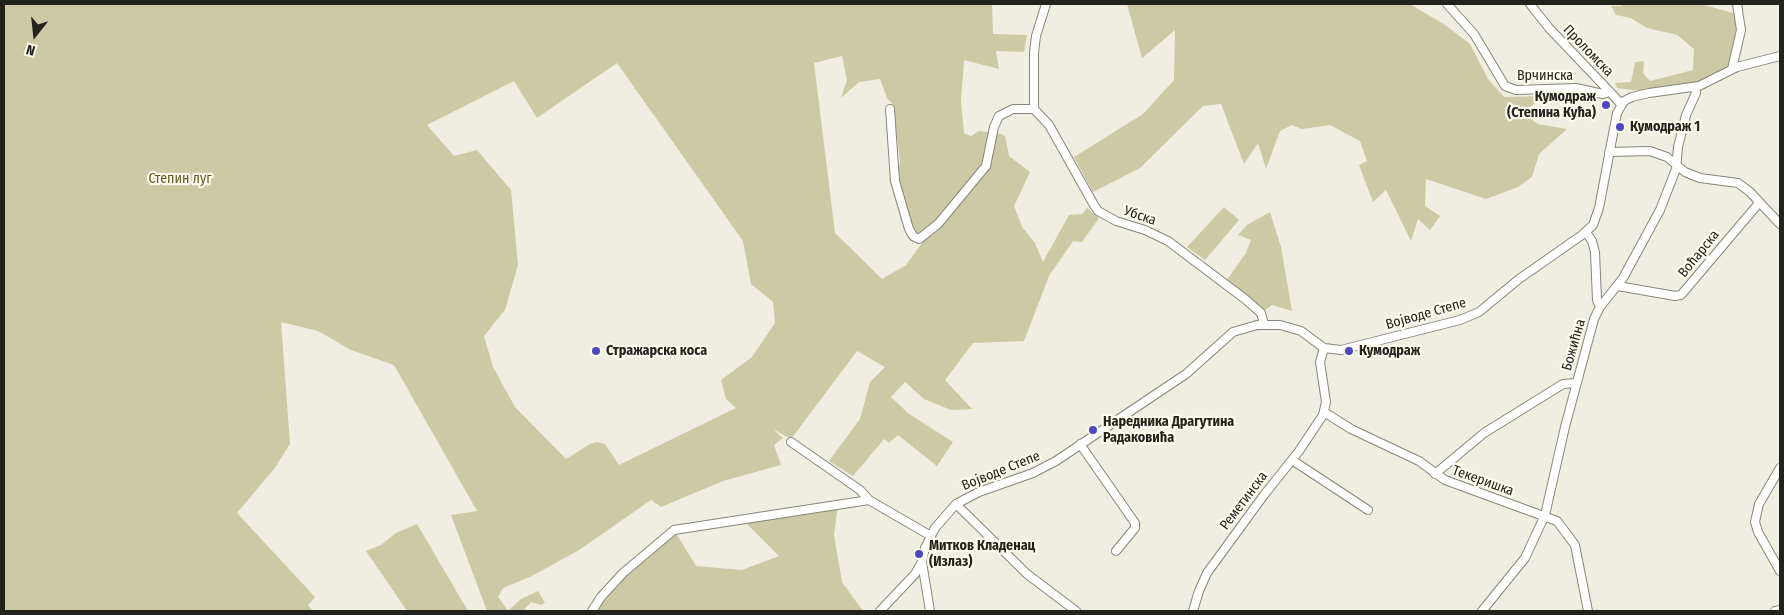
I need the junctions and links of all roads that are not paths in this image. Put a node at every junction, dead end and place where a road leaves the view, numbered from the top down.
1 (1046, 4) edge
2 (1447, 4) edge
3 (1530, 4) edge
4 (1737, 4) edge
5 (1780, 56) edge
6 (1732, 69) junction
7 (1695, 87) junction
8 (1610, 92) junction
9 (1621, 104) junction
10 (890, 109) dead end
11 (1034, 109) junction
12 (1609, 152) junction
13 (1676, 164) junction
14 (1759, 203) junction
15 (1780, 224) edge
16 (1586, 232) junction
17 (1618, 286) junction
18 (1600, 307) junction
19 (1264, 324) junction
20 (1324, 348) junction
21 (1576, 383) junction
22 (1324, 412) junction
23 (791, 442) dead end
24 (1080, 444) junction
25 (1292, 460) junction
26 (1780, 468) edge
27 (1436, 474) junction
28 (869, 500) junction
29 (956, 504) junction
30 (1368, 510) dead end
31 (1545, 516) junction
32 (930, 536) junction
33 (1116, 551) dead end
34 (923, 560) junction
35 (1780, 571) edge
36 (1780, 610) edge
37 (592, 611) edge
38 (880, 611) edge
39 (930, 611) edge
40 (1076, 611) edge
41 (1193, 611) edge
42 (1482, 611) edge
43 (1588, 611) edge
44 (1775, 611) edge

1 - 11 street
2 - 8 street, Врчинска
3 - 8 street, Проломска
4 - 6 street
5 - 6 street
6 - 7 street
7 - 9 street
7 - 13 street, Божићна
8 - 9 street
9 - 12 street, Војводе Степе
10 - 11 street
11 - 19 street, Убска
12 - 13 street
12 - 16 street, Војводе Степе
13 - 14 street
13 - 17 street, Божићна
14 - 15 street
14 - 17 street, Воћарска
16 - 18 street
16 - 20 street, Војводе Степе
17 - 18 street, Божићна
18 - 21 street, Божићна
19 - 20 street, Војводе Степе
19 - 24 street, Војводе Степе
20 - 22 street
21 - 27 street
21 - 31 street, Божићна
22 - 25 street, Реметинска
22 - 27 street, Текеришка
23 - 28 street
24 - 29 street, Војводе Степе
24 - 33 street
25 - 30 street
25 - 41 street, Реметинска
26 - 35 street
27 - 31 street, Текеришка
28 - 32 street
28 - 37 street
29 - 32 street, Војводе Степе
29 - 40 street
31 - 42 street, Божићна
31 - 43 street, Текеришка
32 - 34 street, Војводе Степе
34 - 38 street
34 - 39 street
36 - 44 street

